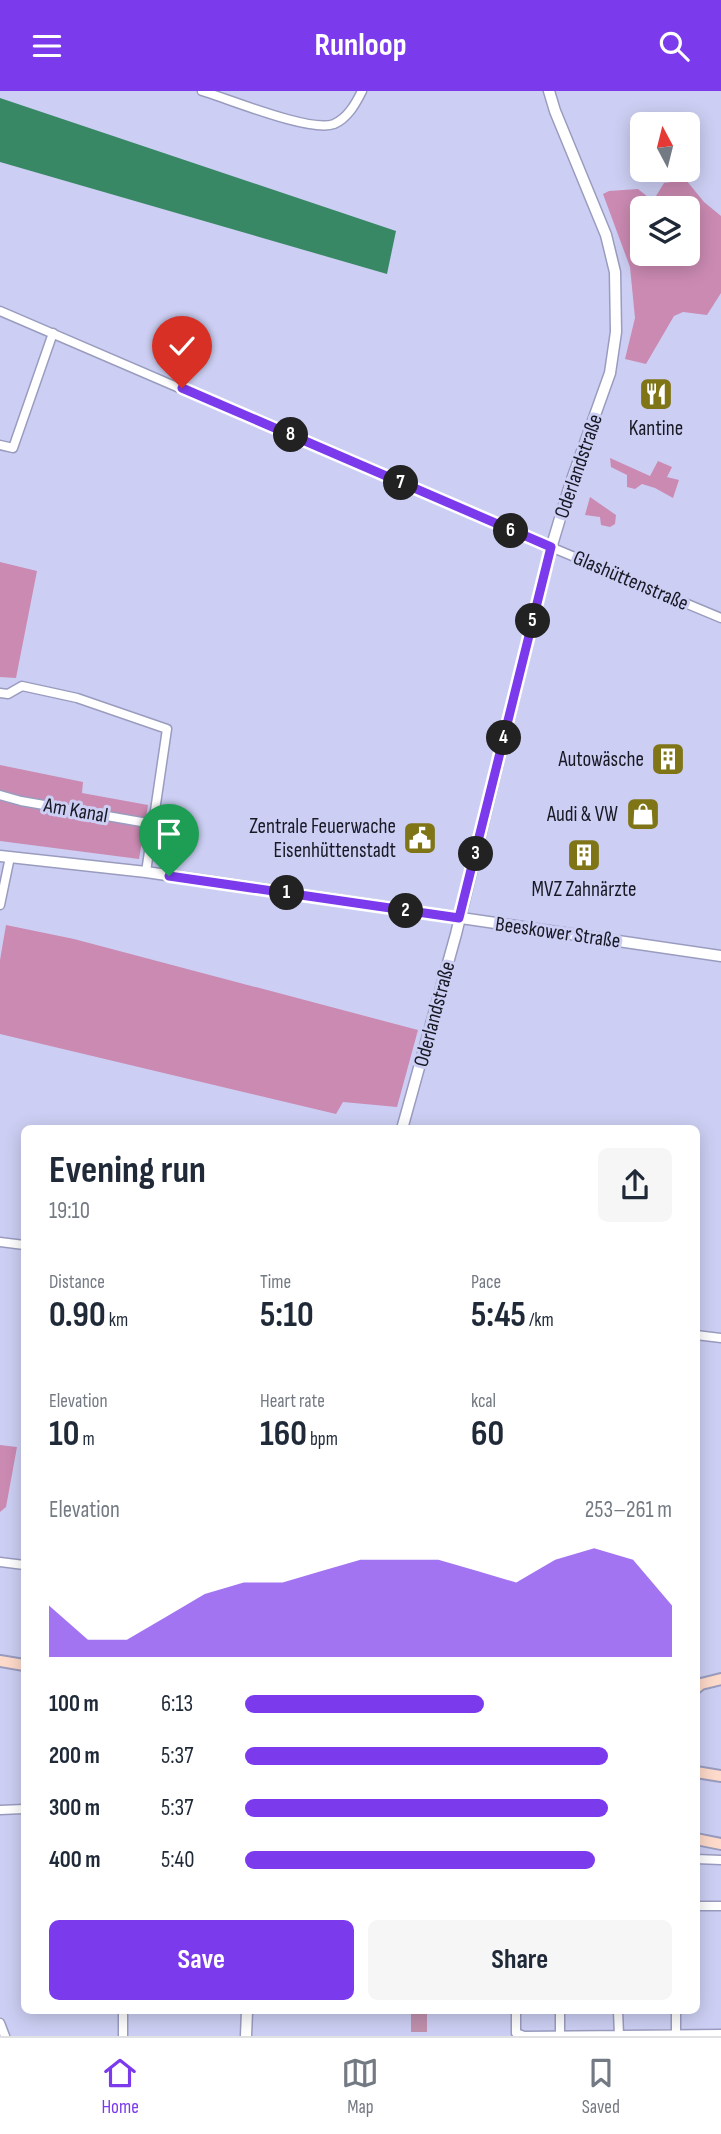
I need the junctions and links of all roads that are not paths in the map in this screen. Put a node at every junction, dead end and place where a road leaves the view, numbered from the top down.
1 (202, 91) edge
2 (362, 91) edge
3 (549, 91) edge
4 (0, 311) edge
5 (53, 333) junction
6 (0, 445) edge
7 (551, 547) junction
8 (721, 618) edge
9 (0, 693) edge
10 (0, 795) edge
11 (153, 824) junction
12 (5, 857) edge
13 (146, 872) junction
14 (0, 905) edge
15 (459, 918) junction
16 (721, 956) edge
17 (403, 1125) edge
18 (0, 1241) edge
19 (21, 1244) edge
20 (700, 1335) edge
21 (721, 1338) edge
22 (0, 1562) edge
23 (21, 1565) edge
24 (0, 1661) edge
25 (21, 1664) edge
26 (721, 1679) edge
27 (700, 1685) edge
28 (700, 1774) edge
29 (721, 1776) edge
30 (21, 1809) edge
31 (0, 1810) edge
32 (700, 1840) edge
33 (721, 1844) edge
34 (700, 1859) edge
35 (721, 1860) edge
36 (700, 1906) edge
37 (721, 1906) edge
38 (123, 2014) edge
39 (247, 2014) edge
40 (516, 2014) edge
41 (560, 2014) edge
42 (618, 2014) edge
43 (676, 2014) edge
44 (0, 2023) edge
45 (676, 2034) junction
46 (618, 2035) edge
47 (721, 2035) edge
48 (5, 2036) edge
49 (123, 2036) edge
50 (246, 2036) edge
51 (560, 2036) edge

1 - 2 street
3 - 7 street, Oderlandstraße
4 - 5 street, Glashüttenstraße
5 - 6 street
5 - 7 street, Glashüttenstraße
7 - 8 street, Glashüttenstraße
7 - 15 street, Oderlandstraße
9 - 11 street
10 - 11 street, Am Kanal
11 - 13 street
12 - 13 street, Beeskower Straße
12 - 14 street
13 - 15 street, Beeskower Straße
15 - 16 street, Beeskower Straße
15 - 17 street, Oderlandstraße
18 - 19 street
20 - 21 street
22 - 23 street
24 - 25 main road
26 - 27 main road
28 - 29 main road
30 - 31 street
32 - 33 main road
34 - 35 street
36 - 37 street
38 - 49 street
39 - 50 street
40 - 51 street
41 - 51 street
42 - 46 street
43 - 45 street
44 - 48 street
45 - 46 street
45 - 47 street
46 - 51 street

